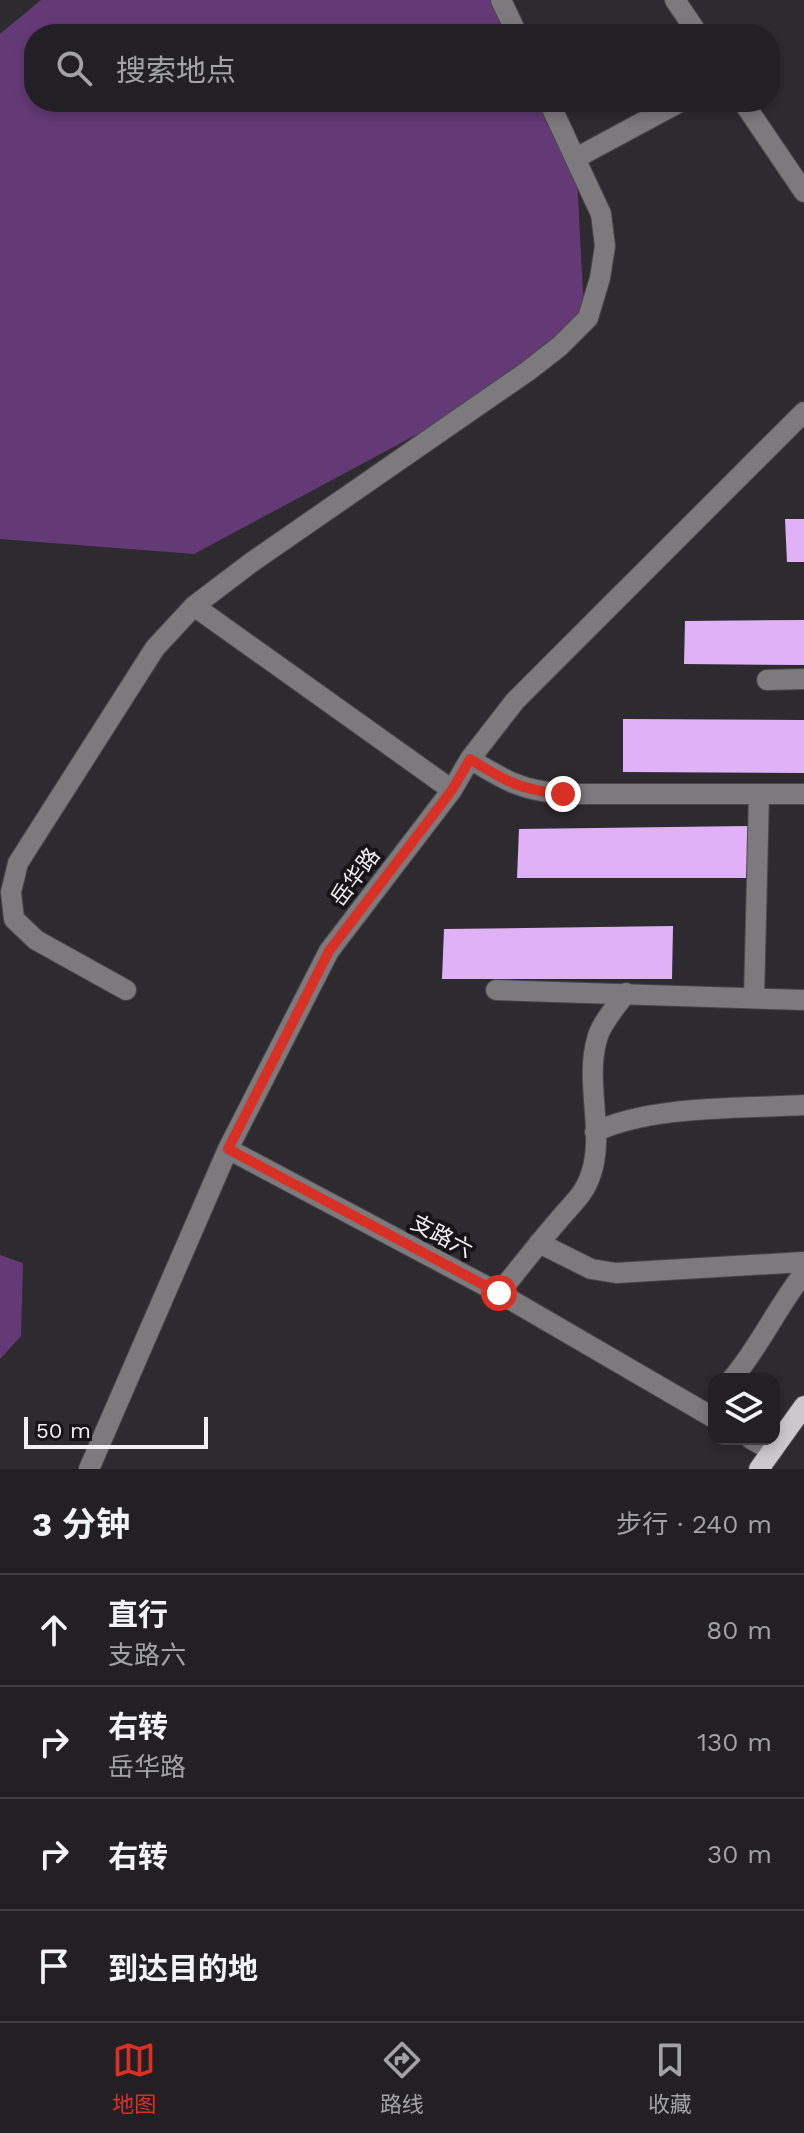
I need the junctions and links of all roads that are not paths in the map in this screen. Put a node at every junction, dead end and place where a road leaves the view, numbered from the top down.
1 (501, 0) edge
2 (675, 0) edge
3 (512, 24) edge
4 (691, 24) edge
5 (554, 112) edge
6 (661, 112) edge
7 (750, 112) edge
8 (576, 158) junction
9 (804, 192) edge
10 (804, 412) edge
11 (194, 606) junction
12 (804, 679) edge
13 (767, 680) dead end
14 (470, 759) junction
15 (452, 790) junction
16 (759, 794) junction
17 (804, 794) edge
18 (126, 990) dead end
19 (496, 990) dead end
20 (626, 993) junction
21 (754, 998) junction
22 (804, 1000) edge
23 (804, 1105) edge
24 (595, 1132) junction
25 (228, 1149) junction
26 (539, 1243) junction
27 (804, 1262) edge
28 (804, 1273) edge
29 (499, 1293) junction
30 (737, 1373) edge
31 (708, 1406) edge
32 (804, 1406) edge
33 (762, 1445) edge
34 (772, 1451) junction
35 (89, 1469) edge
36 (759, 1469) edge

1 - 3 street
2 - 4 street
5 - 8 street
6 - 8 street
7 - 9 street
8 - 11 street
10 - 14 street, 岳华路
11 - 15 street
11 - 18 street
12 - 13 street
14 - 15 street, 岳华路
14 - 16 street
15 - 25 street, 岳华路
16 - 17 street
16 - 21 street
19 - 20 street
20 - 21 street
20 - 24 street
21 - 22 street
23 - 24 street
24 - 26 street
25 - 29 street, 支路六
25 - 35 street, 岳华路
26 - 27 street
26 - 29 street
28 - 30 street
29 - 31 street, 支路六
32 - 34 main road
33 - 34 street
34 - 36 main road

